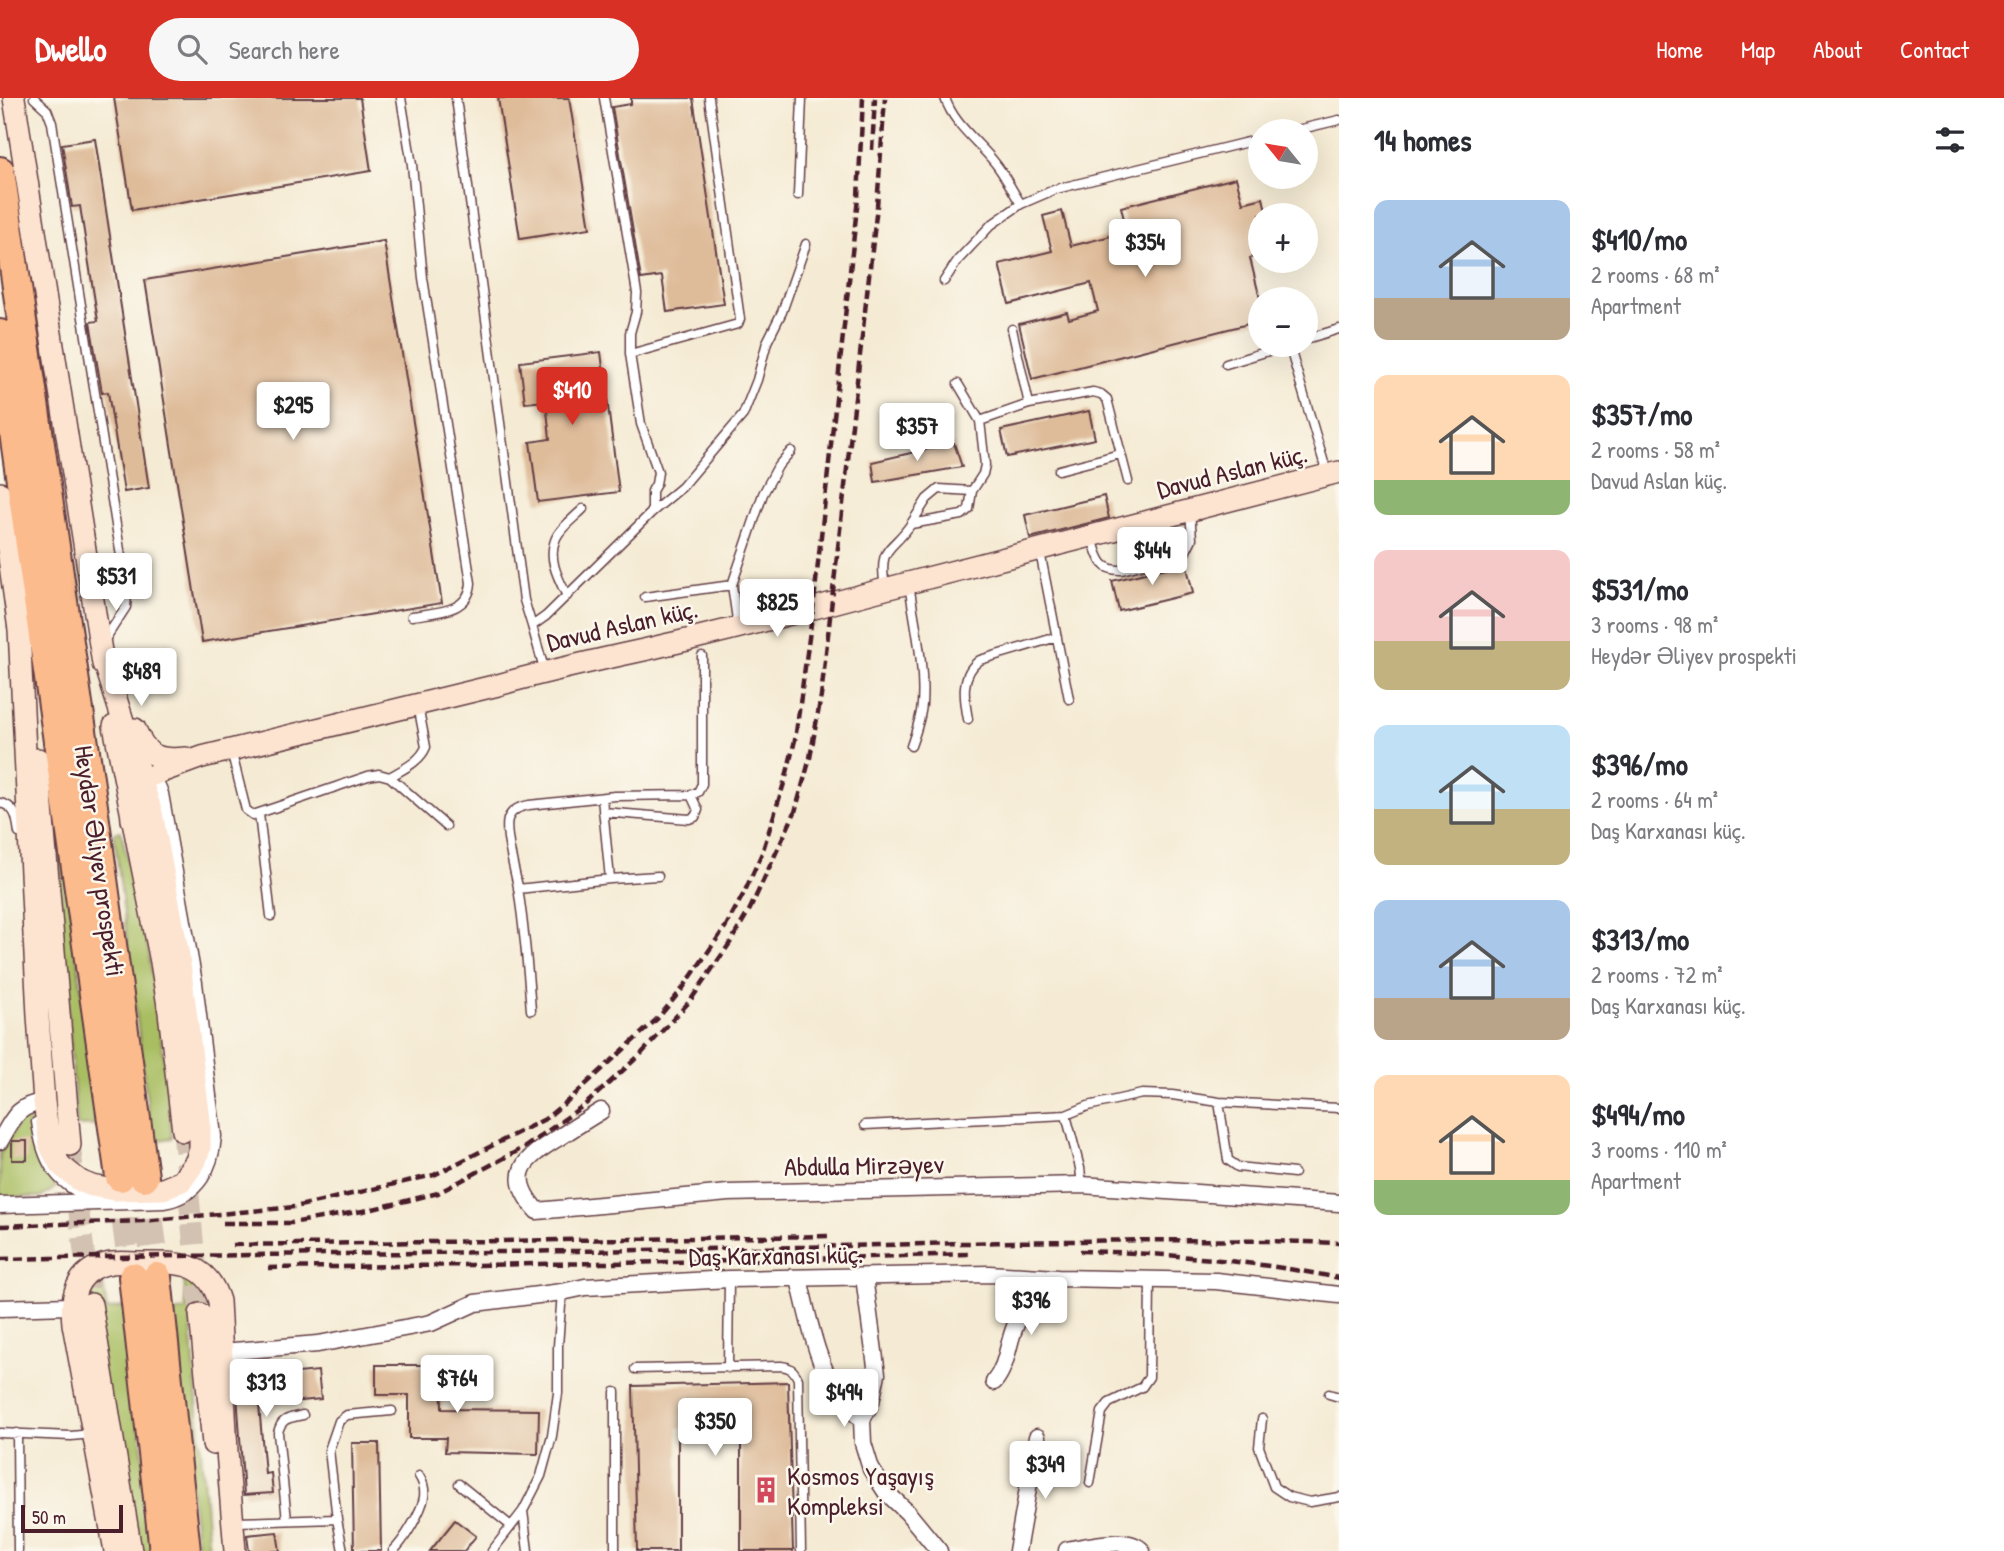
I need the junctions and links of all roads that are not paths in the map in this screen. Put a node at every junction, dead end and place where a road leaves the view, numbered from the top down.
1 (14, 98) edge
2 (34, 98) edge
3 (401, 98) edge
4 (456, 98) edge
5 (604, 98) edge
6 (709, 98) edge
7 (802, 98) edge
8 (945, 98) edge
9 (1339, 120) edge
10 (1318, 125) edge
11 (1248, 142) edge
12 (0, 172) edge
13 (798, 195) dead end
14 (1021, 204) junction
15 (806, 244) dead end
16 (944, 281) dead end
17 (1012, 329) dead end
18 (1339, 329) edge
19 (0, 334) edge
20 (1318, 335) edge
21 (630, 354) junction
22 (1249, 357) edge
23 (1293, 357) edge
24 (1226, 364) dead end
25 (958, 384) dead end
26 (1029, 404) junction
27 (980, 421) junction
28 (791, 451) dead end
29 (1120, 454) junction
30 (1059, 471) dead end
31 (1333, 474) edge
32 (1128, 481) dead end
33 (972, 491) junction
34 (0, 493) edge
35 (583, 509) dead end
36 (1190, 510) junction
37 (653, 512) junction
38 (911, 524) junction
39 (1091, 536) junction
40 (1039, 549) junction
41 (909, 583) junction
42 (732, 585) junction
43 (885, 589) junction
44 (566, 596) junction
45 (645, 597) dead end
46 (412, 616) dead end
47 (532, 626) junction
48 (738, 627) junction
49 (19, 629) junction
50 (1057, 637) junction
51 (100, 649) junction
52 (702, 656) dead end
53 (545, 672) junction
54 (1069, 699) dead end
55 (418, 705) junction
56 (968, 719) dead end
57 (911, 746) dead end
58 (231, 750) junction
59 (202, 757) junction
60 (390, 777) junction
61 (142, 779) junction
62 (691, 794) junction
63 (601, 798) junction
64 (0, 803) edge
65 (603, 812) junction
66 (259, 814) junction
67 (132, 820) junction
68 (446, 826) dead end
69 (20, 848) dead end
70 (22, 876) dead end
71 (658, 876) dead end
72 (610, 879) junction
73 (518, 889) junction
74 (271, 916) dead end
75 (531, 1010) dead end
76 (33, 1079) dead end
77 (37, 1098) junction
78 (1219, 1102) junction
79 (1339, 1108) edge
80 (601, 1111) dead end
81 (1066, 1115) junction
82 (865, 1125) dead end
83 (183, 1131) tunnel mouth
84 (0, 1141) edge
85 (70, 1145) tunnel mouth
86 (1294, 1173) dead end
87 (124, 1185) junction
88 (1082, 1185) junction
89 (1339, 1203) edge
90 (0, 1205) edge
91 (864, 1277) junction
92 (1058, 1278) junction
93 (729, 1279) junction
94 (799, 1279) junction
95 (1150, 1279) junction
96 (562, 1292) junction
97 (1339, 1296) edge
98 (81, 1305) junction
99 (0, 1308) edge
100 (200, 1314) tunnel mouth
101 (221, 1352) junction
102 (727, 1368) junction
103 (635, 1369) dead end
104 (994, 1382) dead end
105 (615, 1392) dead end
106 (1329, 1394) dead end
107 (1339, 1397) edge
108 (392, 1411) dead end
109 (303, 1415) dead end
110 (862, 1419) junction
111 (1262, 1419) dead end
112 (0, 1433) edge
113 (17, 1433) junction
114 (95, 1433) junction
115 (1037, 1437) dead end
116 (419, 1476) dead end
117 (1090, 1483) dead end
118 (459, 1484) dead end
119 (1339, 1497) edge
120 (523, 1511) junction
121 (337, 1519) junction
122 (287, 1520) junction
123 (232, 1522) junction
124 (511, 1526) junction
125 (1067, 1550) edge
126 (18, 1551) edge
127 (115, 1551) edge
128 (131, 1551) edge
129 (164, 1551) edge
130 (186, 1551) edge
131 (222, 1551) edge
132 (235, 1551) edge
133 (342, 1551) edge
134 (393, 1551) edge
135 (492, 1551) edge
136 (527, 1551) edge
137 (615, 1551) edge
138 (801, 1551) edge
139 (939, 1551) edge
140 (1017, 1551) edge
141 (1142, 1551) edge

1 - 51 main road
2 - 51 lane
3 - 46 lane
4 - 47 lane
5 - 21 lane
6 - 21 lane
7 - 13 lane
8 - 14 lane
9 - 10 lane
11 - 14 lane
12 - 87 highway, Heydər Əliyev prospekti
14 - 16 lane
15 - 37 lane
17 - 26 lane
18 - 20 lane
19 - 87 highway, Heydər Əliyev prospekti
21 - 37 lane
22 - 24 lane
23 - 31 lane
25 - 27 lane
26 - 27 lane
26 - 29 lane
27 - 33 lane
28 - 42 lane
29 - 30 lane
29 - 32 lane
31 - 36 main road, Davud Aslan küç.
33 - 38 lane
33 - 38 lane
34 - 49 main road
35 - 44 lane
36 - 39 main road, Davud Aslan küç.
36 - 39 lane
37 - 44 lane
38 - 43 lane
39 - 40 main road, Davud Aslan küç.
40 - 41 main road, Davud Aslan küç.
40 - 50 lane
41 - 43 main road, Davud Aslan küç.
41 - 57 lane
42 - 45 lane
42 - 48 lane
43 - 48 main road, Davud Aslan küç.
44 - 47 lane
47 - 53 lane
48 - 53 main road, Davud Aslan küç.
49 - 77 main road
49 - 85 main road
50 - 54 lane
50 - 56 lane
51 - 59 main road
51 - 61 main road
51 - 67 main road
52 - 62 lane
53 - 55 main road, Davud Aslan küç.
55 - 58 main road, Davud Aslan küç.
55 - 60 lane
58 - 59 main road, Davud Aslan küç.
58 - 66 lane
59 - 61 main road
60 - 66 lane
60 - 68 lane
61 - 67 main road
61 - 77 main road
61 - 87 street
62 - 63 lane
62 - 65 lane
63 - 65 lane
63 - 73 lane
64 - 69 lane
65 - 72 lane
66 - 74 lane
67 - 83 main road
70 - 76 lane
71 - 72 lane
72 - 73 lane
73 - 75 lane
77 - 84 street
77 - 87 lane
78 - 79 lane
78 - 81 lane
78 - 86 lane
80 - 88 street, Abdulla Mirzəyev
81 - 82 lane
81 - 88 lane
87 - 90 street
88 - 89 street, Abdulla Mirzəyev
91 - 92 street, Daş Karxanası küç.
91 - 94 street, Daş Karxanası küç.
91 - 110 street
92 - 95 street, Daş Karxanası küç.
92 - 104 street
93 - 94 street, Daş Karxanası küç.
93 - 96 street, Daş Karxanası küç.
93 - 102 lane
94 - 110 street
95 - 97 street, Daş Karxanası küç.
95 - 117 lane
96 - 101 street, Daş Karxanası küç.
96 - 120 lane
98 - 99 street
98 - 101 main road
98 - 114 main road
98 - 128 main road
100 - 131 main road
101 - 123 main road
102 - 103 lane
102 - 138 lane
105 - 137 lane
106 - 107 lane
108 - 121 lane
109 - 122 lane
110 - 139 street
111 - 119 lane
112 - 113 lane
113 - 114 lane
113 - 126 lane
114 - 127 main road
115 - 140 street
116 - 134 lane
118 - 124 lane
120 - 124 lane
120 - 136 lane
121 - 122 lane
121 - 133 lane
122 - 123 lane
123 - 132 main road
124 - 135 lane
125 - 141 street
129 - 130 highway

